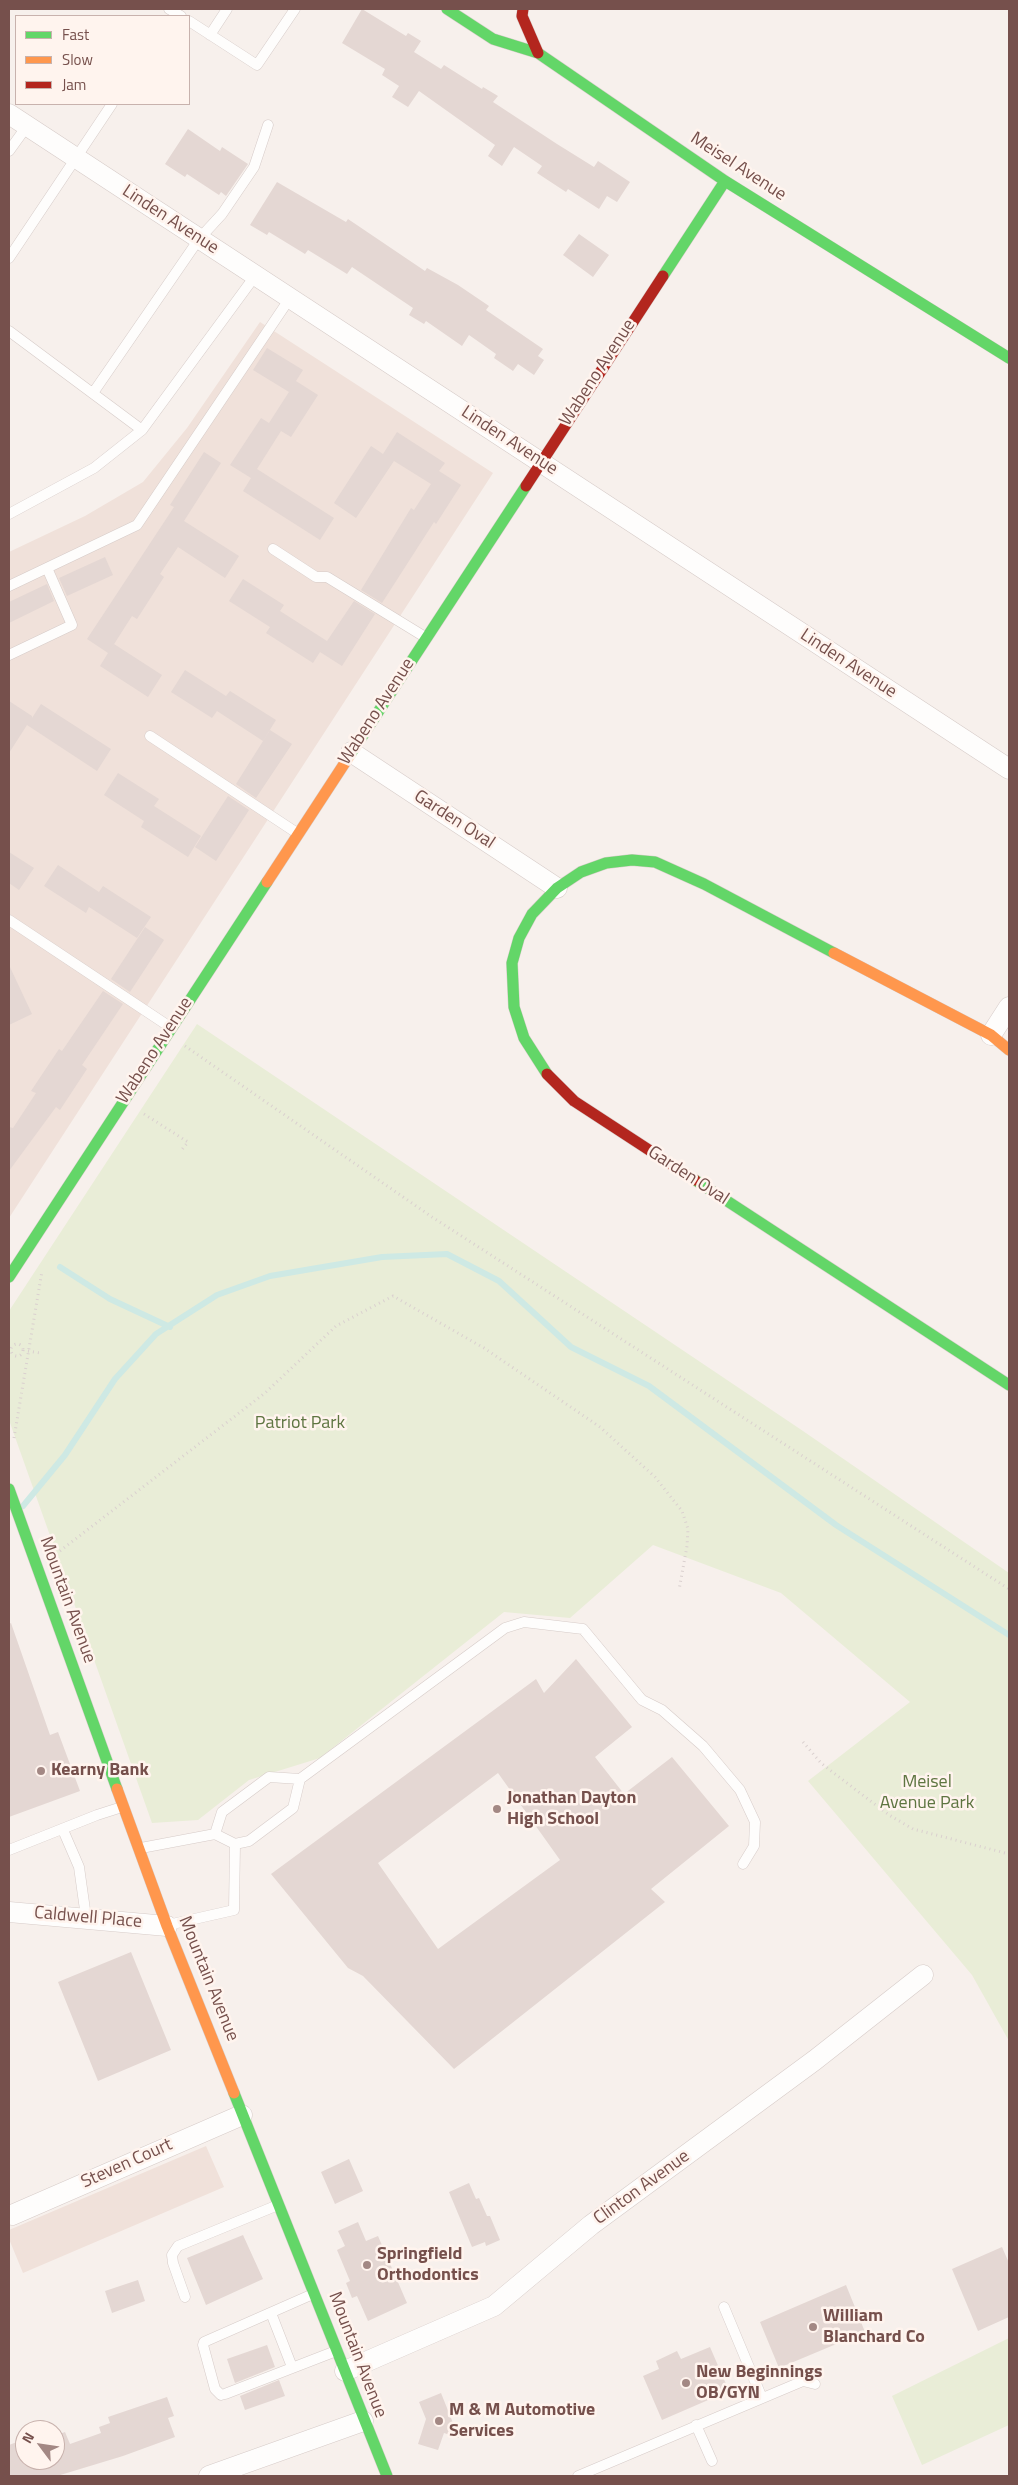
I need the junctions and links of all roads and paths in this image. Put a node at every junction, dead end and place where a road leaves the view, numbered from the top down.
1 (227, 9) edge
2 (295, 9) edge
3 (447, 9) edge
4 (523, 9) edge
5 (190, 22) edge
6 (210, 35) junction
7 (538, 54) junction
8 (111, 105) edge
9 (9, 114) edge
10 (26, 126) junction
11 (268, 126) dead end
12 (9, 151) edge
13 (76, 159) junction
14 (724, 181) junction
15 (199, 239) junction
16 (9, 258) edge
17 (255, 276) junction
18 (290, 298) junction
19 (9, 332) edge
20 (1009, 358) edge
21 (93, 393) junction
22 (142, 430) junction
23 (540, 462) junction
24 (9, 514) edge
25 (273, 550) dead end
26 (47, 568) junction
27 (9, 586) edge
28 (426, 637) junction
29 (9, 655) edge
30 (150, 736) dead end
31 (351, 752) junction
32 (1009, 769) edge
33 (298, 833) junction
34 (557, 888) junction
35 (9, 920) edge
36 (1009, 1008) edge
37 (170, 1027) junction
38 (991, 1035) junction
39 (183, 1044) dead end
40 (1009, 1050) edge
41 (140, 1111) dead end
42 (180, 1152) dead end
43 (30, 1244) junction
44 (9, 1259) edge
45 (43, 1265) dead end
46 (9, 1277) edge
47 (10, 1349) edge
48 (24, 1350) junction
49 (29, 1351) junction
50 (40, 1353) dead end
51 (1009, 1385) edge
52 (14, 1438) dead end
53 (9, 1490) edge
54 (55, 1555) dead end
55 (1009, 1589) edge
56 (679, 1590) dead end
57 (804, 1742) dead end
58 (300, 1779) junction
59 (124, 1807) junction
60 (63, 1830) junction
61 (216, 1834) junction
62 (235, 1844) junction
63 (140, 1848) junction
64 (9, 1850) edge
65 (1009, 1854) edge
66 (743, 1864) dead end
67 (9, 1912) edge
68 (86, 1917) junction
69 (167, 1926) junction
70 (922, 1975) dead end
71 (242, 2114) junction
72 (279, 2205) junction
73 (12, 2215) dead end
74 (314, 2293) junction
75 (185, 2297) dead end
76 (724, 2306) dead end
77 (271, 2313) junction
78 (336, 2351) junction
79 (292, 2367) junction
80 (345, 2371) junction
81 (815, 2384) dead end
82 (762, 2398) junction
83 (363, 2421) junction
84 (696, 2425) junction
85 (712, 2461) dead end
86 (209, 2476) edge
87 (387, 2476) edge
88 (578, 2476) edge

1 - 6 lane
2 - 6 lane
3 - 7 street, Meisel Avenue
4 - 7 street
5 - 6 lane
7 - 14 street, Meisel Avenue
8 - 13 lane
9 - 10 street, Linden Avenue
10 - 12 lane
10 - 13 street, Linden Avenue
11 - 15 lane
13 - 15 street, Linden Avenue
13 - 16 lane
14 - 20 street, Meisel Avenue
14 - 23 street, Wabeno Avenue
15 - 17 street, Linden Avenue
15 - 21 lane
17 - 18 street, Linden Avenue
17 - 22 lane
18 - 23 street, Linden Avenue
18 - 26 lane
19 - 21 lane
21 - 22 lane
22 - 24 lane
23 - 28 street, Wabeno Avenue
23 - 32 street, Linden Avenue
25 - 28 lane
26 - 27 lane
26 - 29 lane
28 - 31 street, Wabeno Avenue
30 - 33 lane
31 - 33 street, Wabeno Avenue
31 - 34 street, Garden Oval
33 - 37 street, Wabeno Avenue
34 - 38 street, Garden Oval
34 - 51 street, Garden Oval
35 - 37 lane
36 - 38 street
37 - 43 street, Wabeno Avenue
38 - 40 street, Garden Oval
39 - 55 path
41 - 42 path
43 - 44 street, Wabeno Avenue
43 - 46 street, Wabeno Avenue
45 - 49 path
47 - 48 path
47 - 48 path
48 - 49 path
49 - 50 path
49 - 52 path
53 - 59 street, Mountain Avenue
54 - 56 path
57 - 65 path
58 - 61 lane
58 - 62 lane
58 - 66 lane
59 - 60 lane
59 - 63 street, Mountain Avenue
60 - 64 lane
60 - 68 lane
61 - 62 lane
61 - 63 lane
62 - 69 lane
63 - 69 street, Mountain Avenue
67 - 68 street, Caldwell Place
68 - 69 street, Caldwell Place
69 - 71 street, Mountain Avenue
70 - 80 street, Clinton Avenue
71 - 72 street, Mountain Avenue
71 - 73 street, Steven Court
72 - 74 street, Mountain Avenue
72 - 75 lane
74 - 77 lane
74 - 78 street, Mountain Avenue
76 - 82 lane
77 - 79 lane
77 - 79 lane
78 - 79 lane
78 - 80 street, Mountain Avenue
80 - 83 street, Mountain Avenue
81 - 82 lane
82 - 84 lane
83 - 86 street
83 - 87 street, Mountain Avenue
84 - 85 lane
84 - 88 lane

